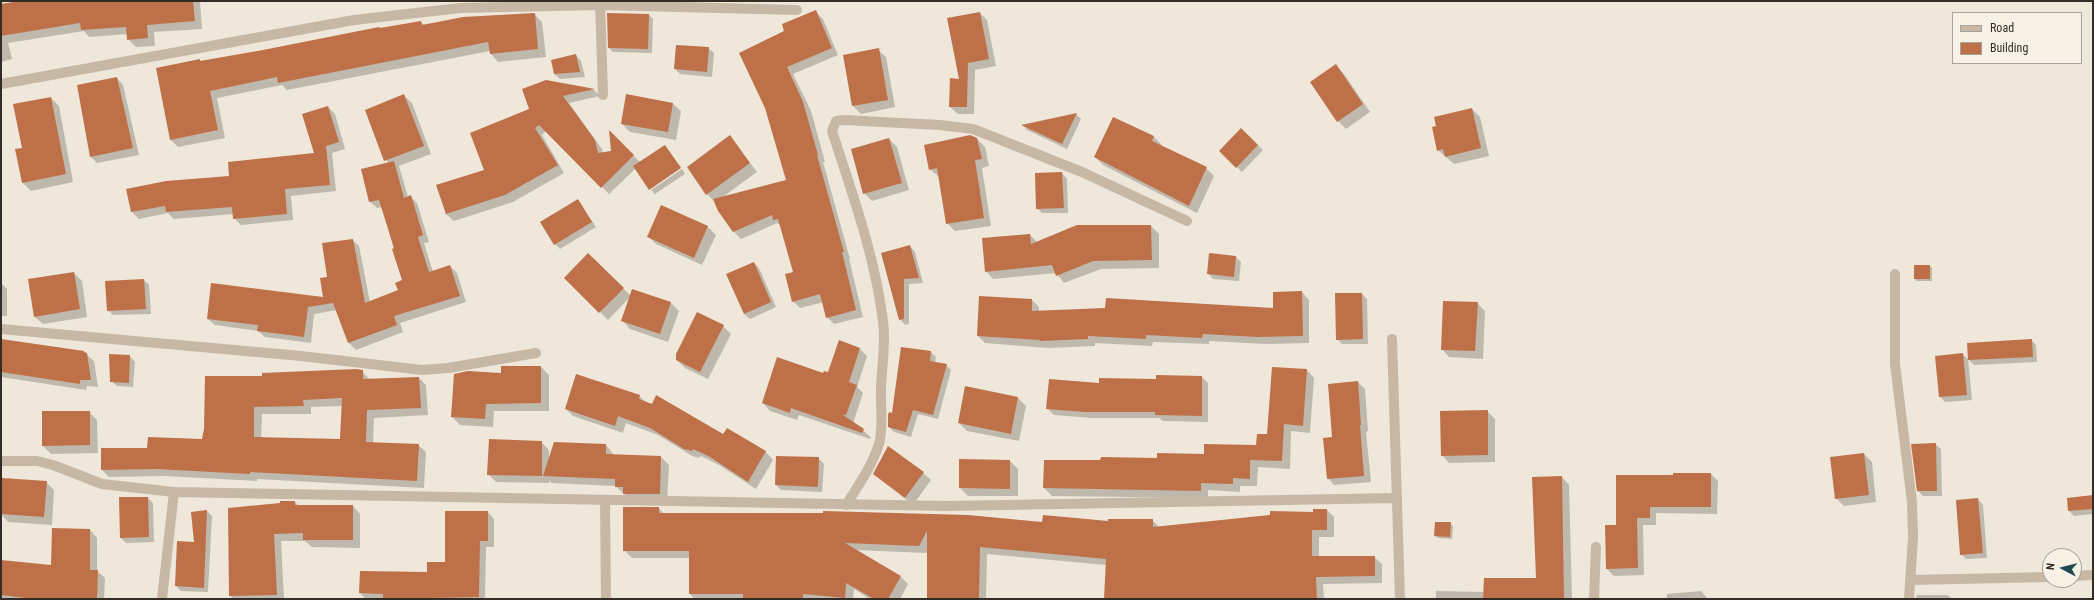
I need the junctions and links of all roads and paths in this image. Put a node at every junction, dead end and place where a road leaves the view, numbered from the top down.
1 (600, 3) edge
2 (797, 10) dead end
3 (1, 84) edge
4 (603, 95) dead end
5 (1187, 221) dead end
6 (1895, 274) dead end
7 (1, 329) edge
8 (1392, 339) dead end
9 (536, 353) dead end
10 (1, 461) edge
11 (174, 492) junction
12 (1397, 498) junction
13 (605, 501) junction
14 (846, 505) junction
15 (1596, 548) dead end
16 (2093, 575) edge
17 (2042, 576) edge
18 (2082, 576) edge
19 (1910, 580) junction
20 (162, 599) edge
21 (606, 599) edge
22 (1400, 599) edge
23 (1594, 599) edge
24 (1908, 599) edge

1 - 2 street
1 - 3 street
1 - 4 street
5 - 14 street
6 - 19 street
7 - 9 street
8 - 12 street
10 - 11 street
11 - 13 street
11 - 20 street
12 - 14 street
12 - 22 street
13 - 14 street
13 - 21 street
15 - 23 street
16 - 18 street
17 - 19 street
19 - 24 street

